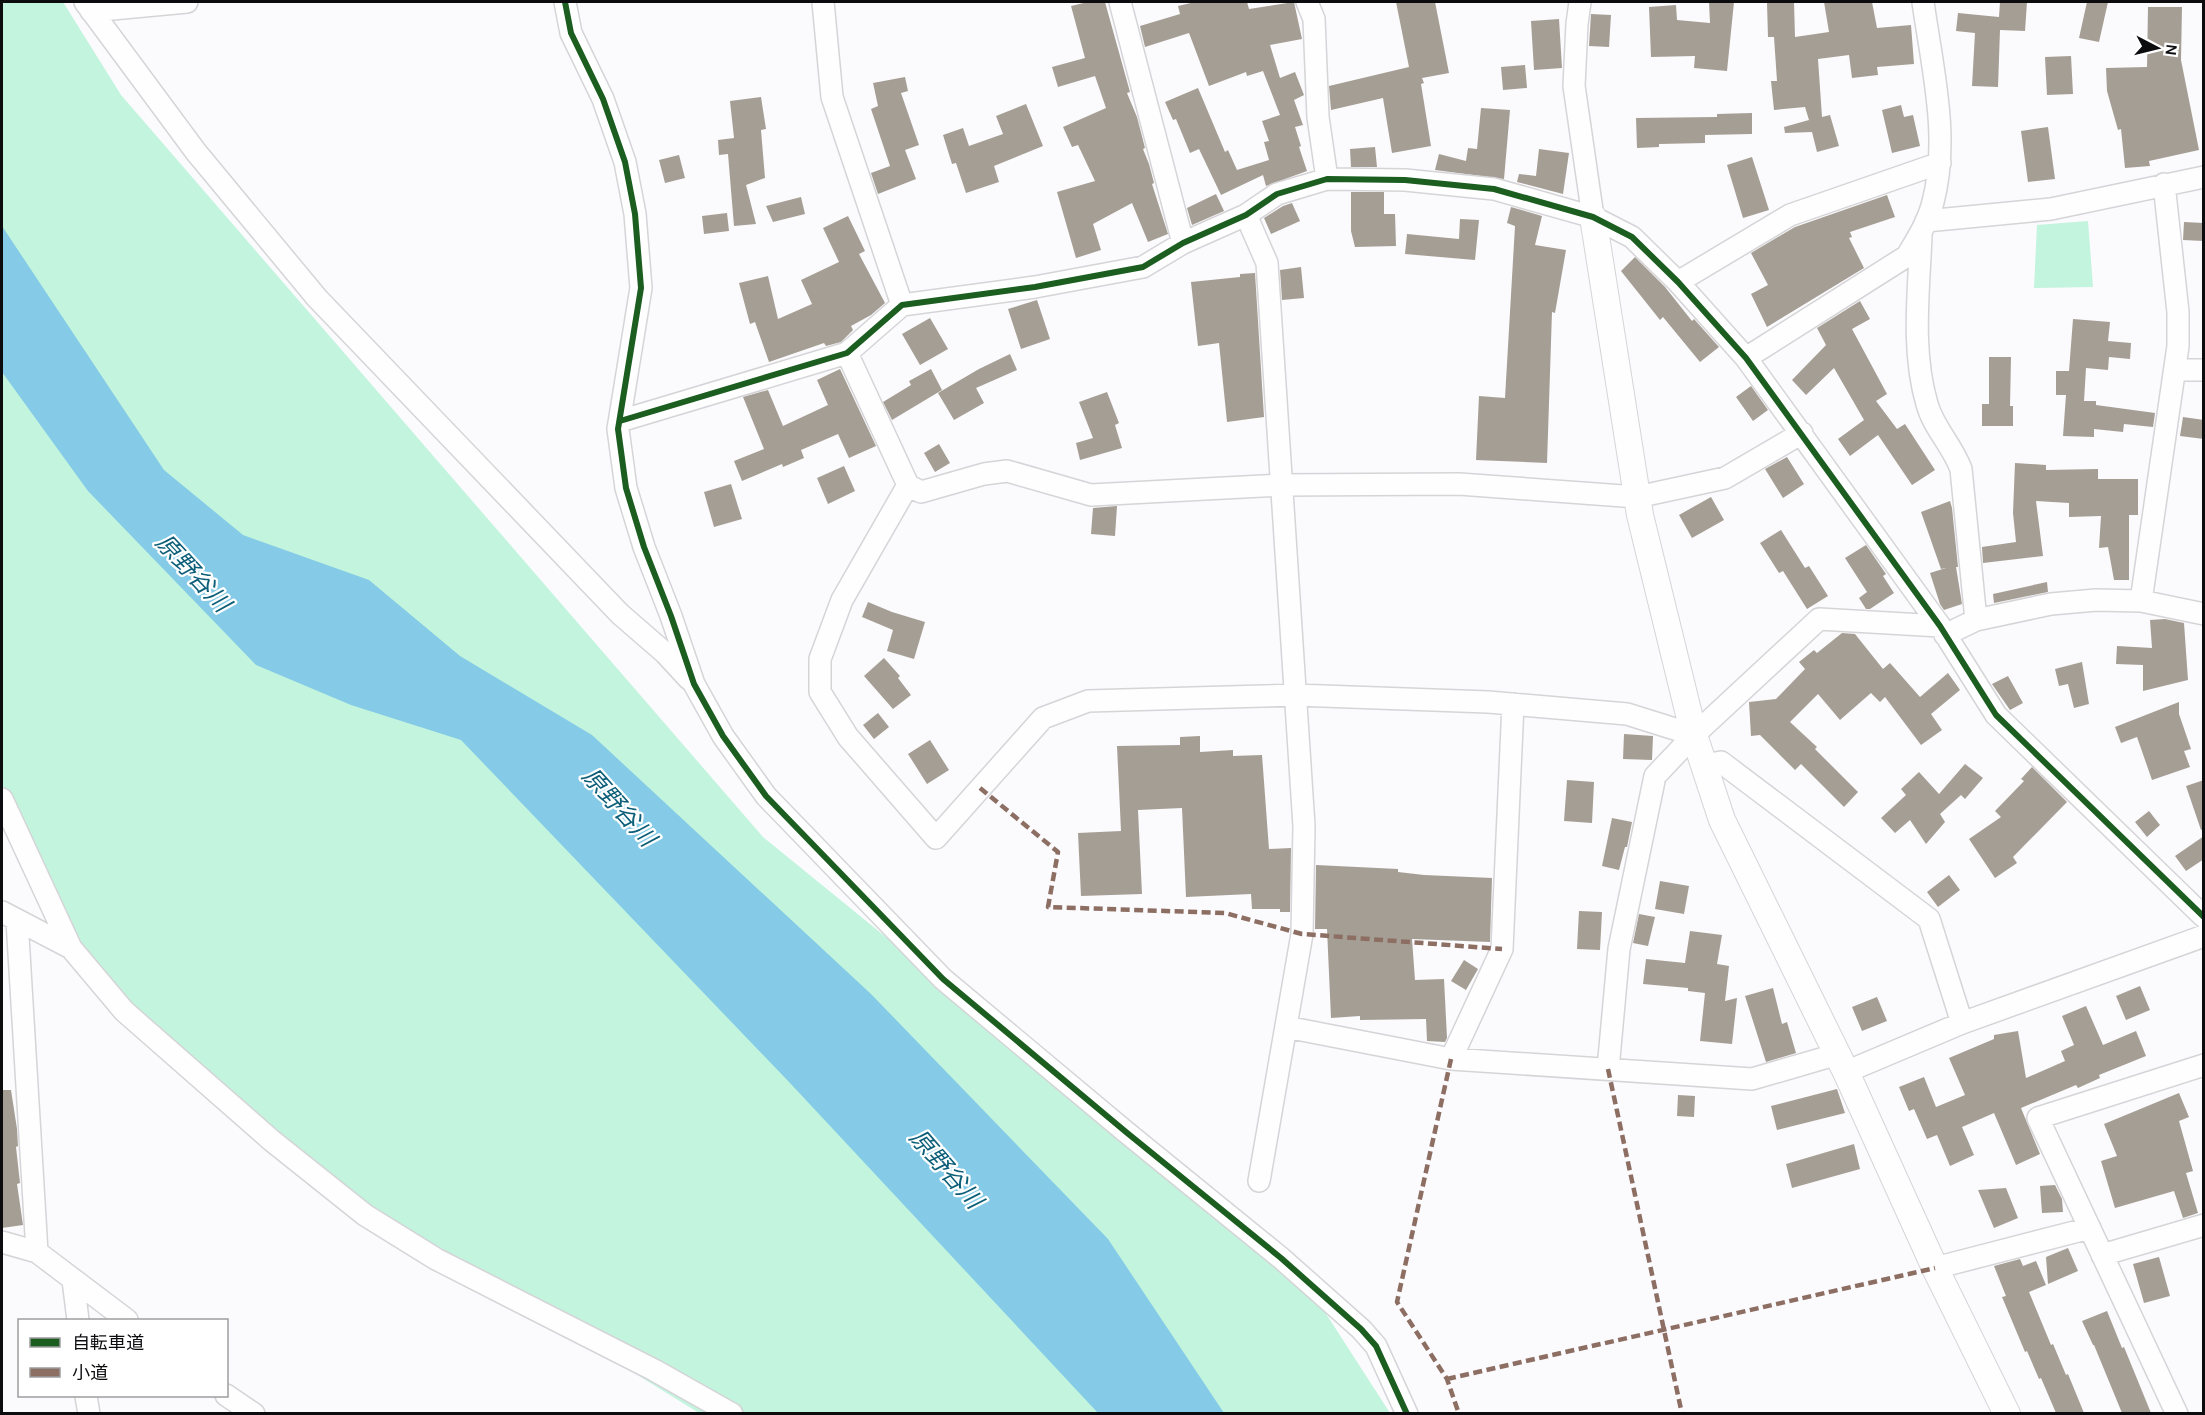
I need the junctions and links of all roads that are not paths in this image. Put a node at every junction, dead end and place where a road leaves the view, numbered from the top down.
1 (188, 2) edge
2 (565, 2) edge
3 (823, 2) edge
4 (1120, 2) edge
5 (1307, 2) edge
6 (1580, 2) edge
7 (1923, 2) edge
8 (88, 6) edge
9 (1940, 164) junction
10 (2204, 177) edge
11 (1328, 179) junction
12 (2164, 184) junction
13 (1246, 215) junction
14 (1593, 217) junction
15 (1924, 227) junction
16 (1183, 243) junction
17 (1678, 282) junction
18 (903, 306) junction
19 (847, 353) junction
20 (1746, 358) junction
21 (2175, 370) junction
22 (2204, 370) edge
23 (620, 421) junction
24 (1802, 433) junction
25 (908, 484) junction
26 (1281, 485) junction
27 (1637, 497) junction
28 (2141, 602) junction
29 (2204, 614) edge
30 (1976, 620) junction
31 (1943, 630) junction
32 (694, 684) junction
33 (1295, 695) junction
34 (1513, 704) junction
35 (1694, 735) junction
36 (1704, 765) junction
37 (2, 799) edge
38 (9, 916) edge
39 (2204, 917) edge
40 (2204, 936) edge
41 (71, 948) junction
42 (1962, 1023) junction
43 (1286, 1027) junction
44 (1451, 1059) junction
45 (1842, 1063) junction
46 (2204, 1065) edge
47 (1608, 1069) junction
48 (1259, 1181) dead end
49 (2204, 1225) edge
50 (2090, 1228) junction
51 (2, 1242) edge
52 (38, 1252) junction
53 (2102, 1255) junction
54 (1935, 1268) junction
55 (73, 1280) junction
56 (78, 1319) edge
57 (126, 1319) edge
58 (228, 1396) edge
59 (87, 1397) edge
60 (88, 1413) edge
61 (254, 1413) edge
62 (732, 1413) edge
63 (1407, 1413) edge
64 (2007, 1413) edge
65 (2177, 1413) edge

1 - 8 street
2 - 23 street
3 - 18 street
4 - 16 street
5 - 11 street
6 - 14 street
7 - 9 street
8 - 32 street
9 - 15 street
9 - 17 street
10 - 12 street
11 - 13 street
11 - 14 street
12 - 15 street
12 - 21 street
13 - 16 street
13 - 26 street
14 - 17 street
14 - 27 street
15 - 20 street
15 - 30 street
16 - 18 street
17 - 20 street
18 - 19 street
19 - 23 street
19 - 25 street
20 - 24 street
21 - 22 street
21 - 28 street
23 - 32 street
24 - 27 street
24 - 31 street
25 - 26 street
25 - 33 street
26 - 27 street
26 - 33 street
27 - 35 street
28 - 29 street
28 - 30 street
30 - 31 street
31 - 35 street
31 - 39 street
32 - 63 street
33 - 34 street
33 - 43 street
34 - 35 street
34 - 44 street
35 - 36 street
35 - 47 street
36 - 42 street
36 - 45 street
37 - 41 street
38 - 41 street
38 - 52 street
40 - 42 street
41 - 62 street
42 - 45 street
43 - 44 street
43 - 48 street
44 - 47 street
45 - 47 street
45 - 54 street
46 - 50 street
49 - 53 street
50 - 53 street
50 - 54 street
51 - 52 street
52 - 55 street
53 - 65 street
54 - 64 street
55 - 56 street
55 - 57 street
58 - 61 street
59 - 60 street

